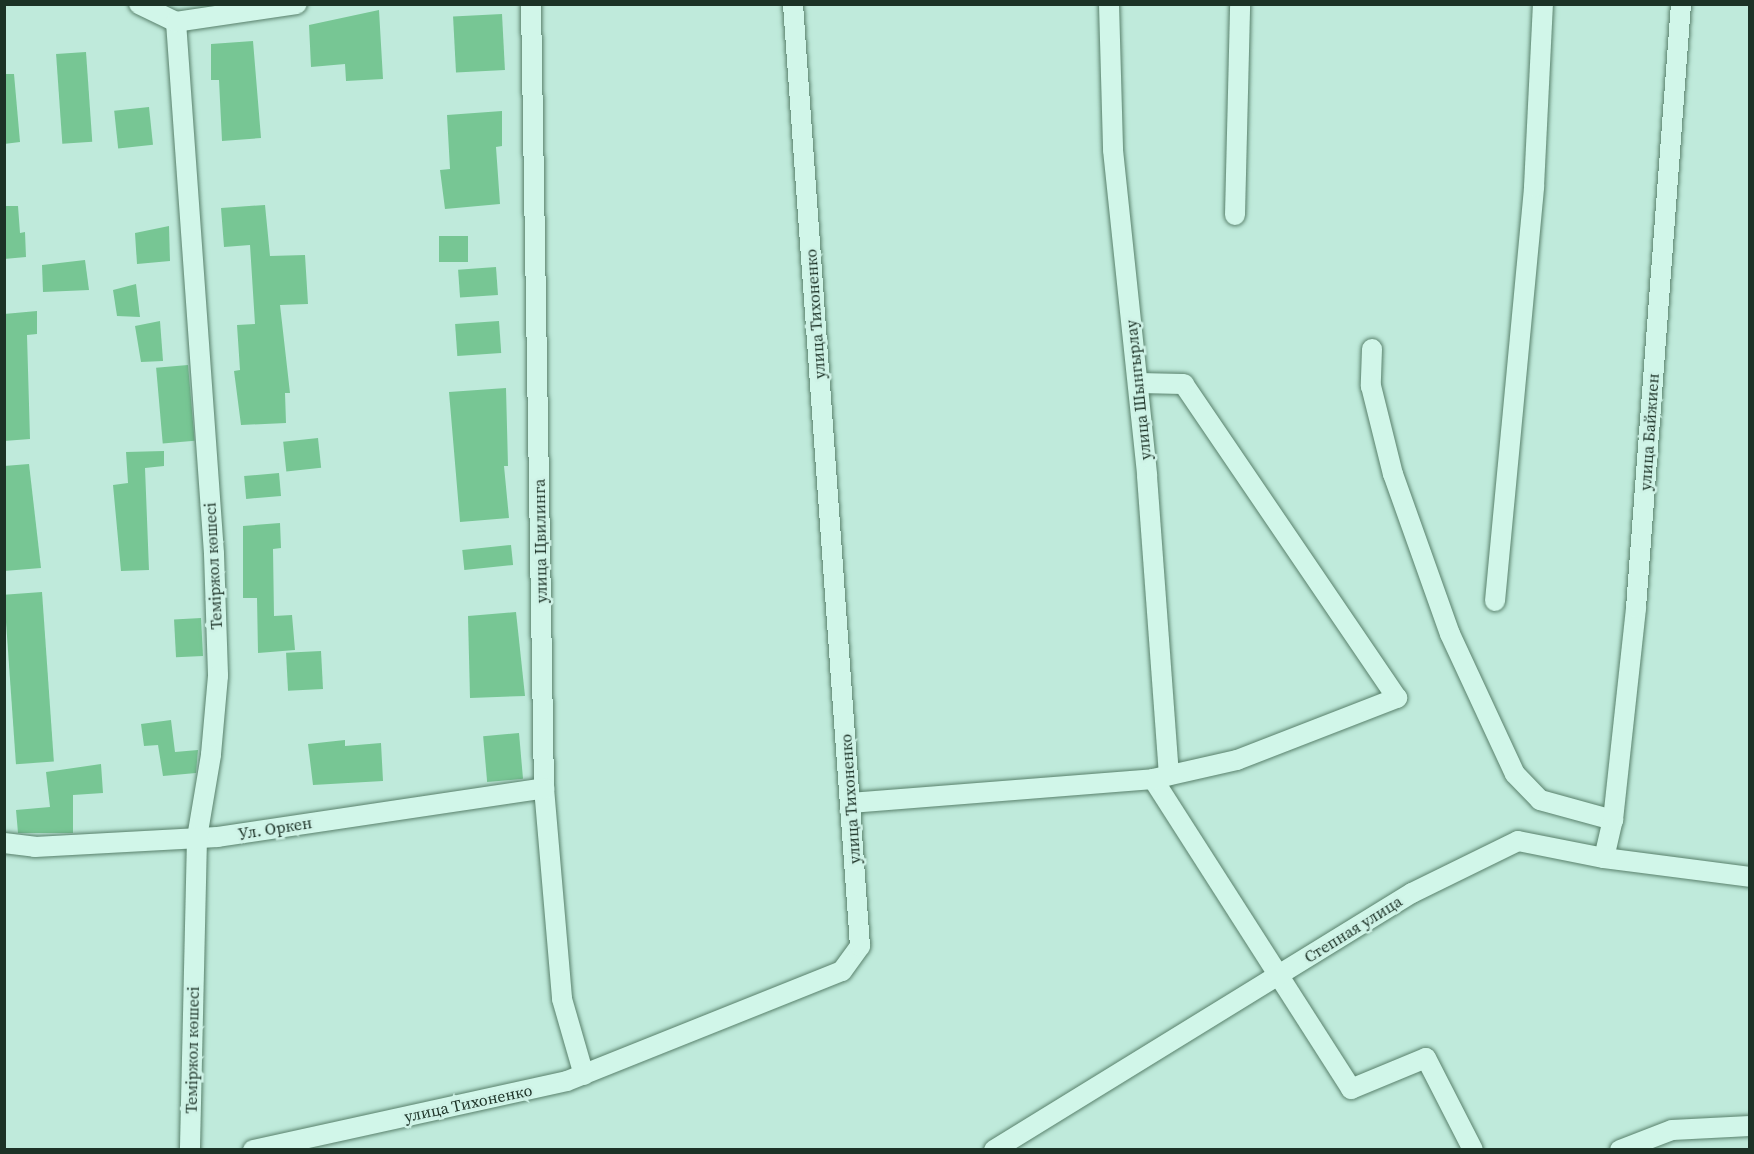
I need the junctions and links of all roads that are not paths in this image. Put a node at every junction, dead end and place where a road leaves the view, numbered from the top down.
1 (139, 4) edge
2 (297, 4) edge
3 (531, 4) edge
4 (793, 4) edge
5 (1109, 4) edge
6 (1240, 4) edge
7 (1543, 4) edge
8 (1680, 4) edge
9 (176, 21) junction
10 (1235, 214) dead end
11 (1372, 349) dead end
12 (1138, 383) junction
13 (1495, 601) dead end
14 (1161, 777) junction
15 (544, 788) junction
16 (850, 802) junction
17 (1613, 820) junction
18 (196, 838) junction
19 (4, 843) edge
20 (1604, 858) junction
21 (1749, 877) edge
22 (1280, 976) junction
23 (584, 1074) junction
24 (1749, 1126) edge
25 (190, 1149) edge
26 (253, 1149) edge
27 (994, 1149) edge
28 (1473, 1149) edge
29 (1620, 1149) edge

1 - 9 street
2 - 9 street
3 - 15 street, улица Цвилинга
4 - 16 street, улица Тихоненко
5 - 12 street, улица Шынгырлау
6 - 10 street
7 - 13 street
8 - 17 street, улица Байжиен
9 - 18 street, Теміржол көшесі
11 - 17 street
12 - 14 street, улица Шынгырлау
12 - 14 street
14 - 16 street
14 - 22 street
15 - 18 street, Ул. Оркен
15 - 23 street, улица Цвилинга
16 - 23 street, улица Тихоненко
17 - 20 street, улица Байжиен
18 - 19 street, Ул. Оркен
18 - 25 street, Теміржол көшесі
20 - 21 street, Степная улица
20 - 22 street, Степная улица
22 - 27 street, Степная улица
22 - 28 street
23 - 26 street, улица Тихоненко
24 - 29 street

